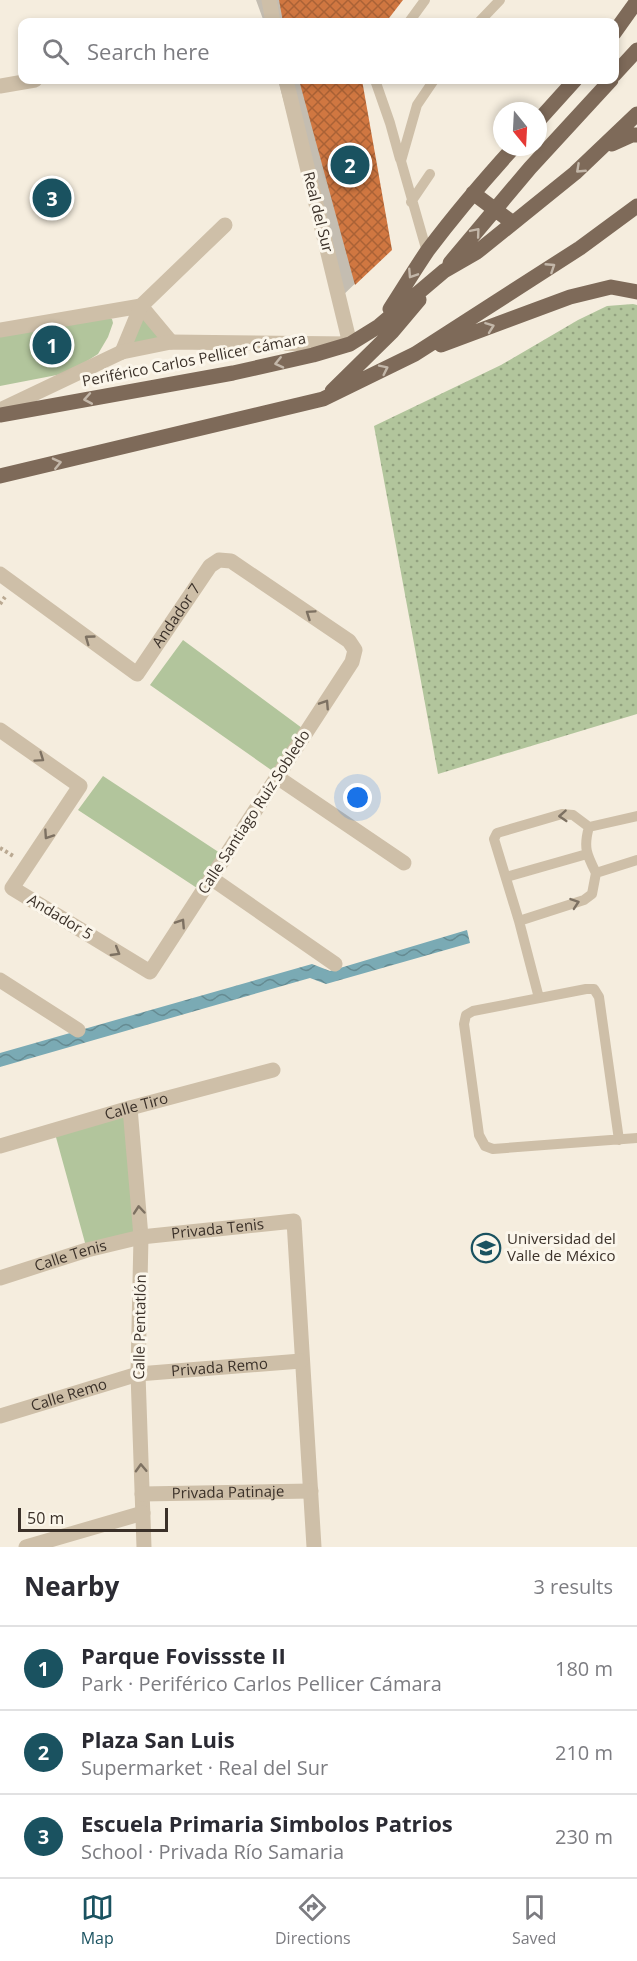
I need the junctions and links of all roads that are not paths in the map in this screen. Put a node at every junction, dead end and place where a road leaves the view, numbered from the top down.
1 (269, 0) edge
2 (426, 0) edge
3 (500, 0) edge
4 (637, 1) edge
5 (272, 18) edge
6 (412, 18) edge
7 (483, 18) edge
8 (619, 27) edge
9 (637, 50) edge
10 (619, 70) edge
11 (18, 83) edge
12 (287, 84) edge
13 (376, 84) edge
14 (431, 84) edge
15 (571, 84) edge
16 (606, 84) edge
17 (0, 86) edge
18 (547, 111) edge
19 (637, 114) edge
20 (637, 135) edge
21 (602, 148) junction
22 (506, 156) edge
23 (401, 161) junction
24 (430, 174) dead end
25 (473, 193) junction
26 (411, 202) junction
27 (637, 206) edge
28 (495, 209) junction
29 (513, 223) junction
30 (225, 225) dead end
31 (427, 252) junction
32 (444, 271) junction
33 (637, 292) edge
34 (141, 306) junction
35 (379, 326) junction
36 (0, 330) edge
37 (171, 342) junction
38 (355, 342) junction
39 (122, 352) junction
40 (371, 352) junction
41 (415, 354) junction
42 (323, 399) junction
43 (0, 413) edge
44 (0, 476) edge
45 (219, 560) joint
46 (0, 574) edge
47 (0, 730) edge
48 (277, 777) junction
49 (637, 816) edge
50 (589, 827) junction
51 (587, 854) junction
52 (637, 860) edge
53 (404, 863) dead end
54 (596, 873) junction
55 (506, 877) junction
56 (211, 878) junction
57 (519, 921) junction
58 (335, 964) dead end
59 (150, 972) joint
60 (0, 980) edge
61 (538, 998) junction
62 (78, 1030) dead end
63 (273, 1070) dead end
64 (130, 1108) junction
65 (637, 1138) edge
66 (620, 1140) junction
67 (0, 1146) edge
68 (141, 1237) junction
69 (0, 1278) edge
70 (301, 1361) junction
71 (138, 1374) junction
72 (0, 1416) edge
73 (311, 1491) junction
74 (142, 1494) junction
75 (143, 1513) junction
76 (26, 1547) edge
77 (144, 1547) edge
78 (314, 1547) edge

1 - 5 street
2 - 6 lane
3 - 7 lane
4 - 8 main road
9 - 10 main road
11 - 17 street
12 - 38 street, Real del Sur
13 - 23 lane
14 - 23 lane
15 - 18 main road
16 - 28 main road
19 - 21 main road, Periférico Carlos Pellicer Cámara
20 - 21 main road
21 -> 29 main road, Periférico Carlos Pellicer Cámara
22 - 25 main road
23 - 26 lane
24 - 26 lane
25 - 28 main road
25 - 31 main road
26 - 31 lane
41 -> 27 main road
28 - 29 main road
32 -> 28 main road
29 - 32 main road, Periférico Carlos Pellicer Cámara
30 - 34 street
31 -> 35 main road
32 - 35 main road, Periférico Carlos Pellicer Cámara
32 - 40 main road
41 -> 33 main road
34 - 36 street
34 - 37 street
34 - 39 street
35 - 38 main road, Periférico Carlos Pellicer Cámara
37 - 38 street
37 - 39 street
38 - 40 main road
38 -> 43 main road, Periférico Carlos Pellicer Cámara
39 - 43 street
40 - 42 main road
42 -> 41 main road
44 -> 42 main road
45 -> 46 street, Andador 7
48 -> 45 street, Calle Santiago Ruiz Sobledo
47 -> 59 street, Andador 5
48 - 53 street
48 - 56 street, Calle Santiago Ruiz Sobledo
49 - 50 lane
50 - 51 lane
50 -> 55 lane
51 - 54 lane
51 - 55 lane
52 - 54 lane
57 -> 54 lane
55 - 57 lane
56 - 58 street
59 -> 56 street, Calle Santiago Ruiz Sobledo
57 - 61 lane
60 - 62 street
61 - 66 lane
61 - 66 lane
63 - 64 street, Calle Tiro
64 - 67 street, Calle Tiro
68 -> 64 street, Calle Pentatlón
65 - 66 lane
68 - 69 street, Calle Tenis
68 - 70 street, Privada Tenis
68 - 71 street, Calle Pentatlón
70 - 71 street, Privada Remo
70 - 73 street
71 - 72 street, Calle Remo
74 -> 71 street, Calle Pentatlón
73 - 74 street, Privada Patinaje
73 - 78 street
74 - 75 street, Calle Pentatlón
75 - 76 street
75 - 77 street, Calle Pentatlón

